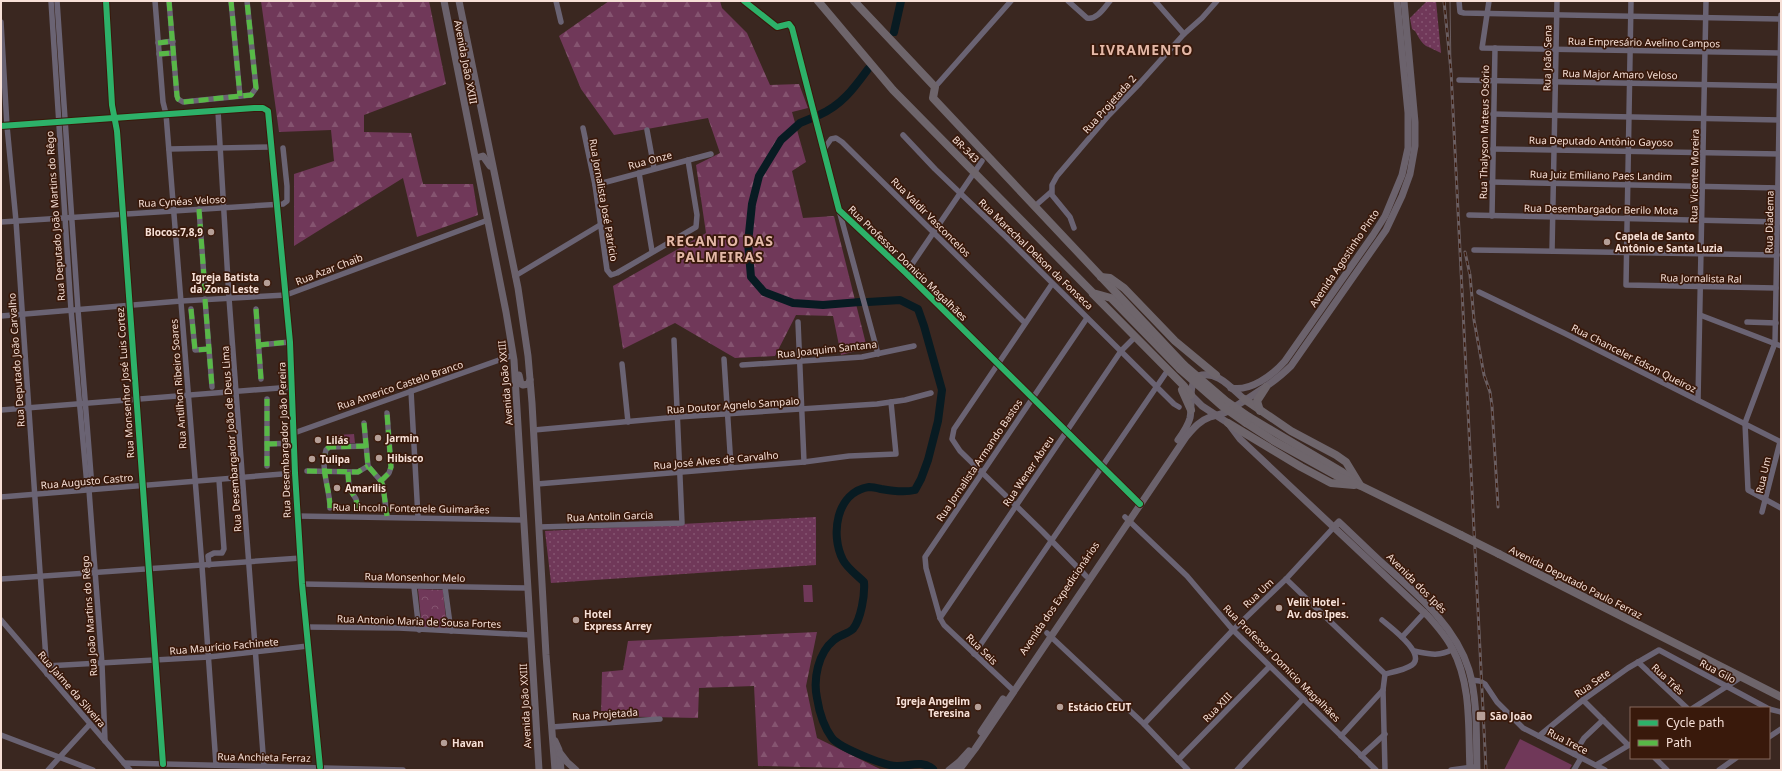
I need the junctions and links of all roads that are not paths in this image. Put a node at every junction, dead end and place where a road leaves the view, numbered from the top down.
1 (51, 1) edge
2 (57, 1) edge
3 (106, 1) edge
4 (155, 1) edge
5 (169, 1) edge
6 (231, 1) edge
7 (247, 1) edge
8 (444, 1) edge
9 (459, 1) edge
10 (556, 1) edge
11 (744, 1) edge
12 (818, 1) edge
13 (854, 1) edge
14 (1011, 1) edge
15 (1068, 1) edge
16 (1110, 1) edge
17 (1155, 1) edge
18 (1217, 1) edge
19 (1397, 1) edge
20 (1404, 1) edge
21 (1459, 1) edge
22 (1489, 1) edge
23 (1557, 1) edge
24 (1631, 1) edge
25 (1706, 1) edge
26 (1487, 14) junction
27 (1557, 14) junction
28 (1781, 15) edge
29 (1631, 16) junction
30 (1706, 17) junction
31 (1781, 19) edge
32 (1, 22) edge
33 (561, 22) dead end
34 (1184, 34) junction
35 (172, 41) junction
36 (158, 43) junction
37 (1495, 48) junction
38 (1556, 49) junction
39 (1630, 51) junction
40 (1705, 52) junction
41 (174, 53) junction
42 (1781, 53) edge
43 (159, 54) junction
44 (1459, 80) dead end
45 (1494, 80) junction
46 (1555, 82) junction
47 (1630, 83) junction
48 (1704, 84) junction
49 (1781, 86) edge
50 (935, 87) junction
51 (240, 96) junction
52 (218, 111) junction
53 (166, 114) junction
54 (1493, 114) junction
55 (1555, 115) junction
56 (1629, 117) junction
57 (115, 118) junction
58 (1703, 118) junction
59 (1780, 120) edge
60 (58, 122) junction
61 (65, 122) junction
62 (4, 126) edge
63 (583, 128) dead end
64 (647, 130) dead end
65 (903, 135) dead end
66 (271, 147) junction
67 (283, 148) dead end
68 (170, 149) junction
69 (220, 149) junction
70 (824, 149) junction
71 (1493, 149) junction
72 (1555, 150) junction
73 (1628, 151) junction
74 (1703, 152) junction
75 (711, 154) dead end
76 (1780, 154) edge
77 (476, 158) junction
78 (688, 160) junction
79 (982, 162) dead end
80 (654, 168) junction
81 (493, 171) junction
82 (639, 172) junction
83 (975, 172) junction
84 (1492, 182) junction
85 (1554, 183) junction
86 (594, 185) junction
87 (1628, 185) junction
88 (1702, 186) junction
89 (1780, 188) edge
90 (1051, 192) junction
91 (961, 193) junction
92 (278, 205) junction
93 (1036, 206) junction
94 (224, 208) junction
95 (199, 209) junction
96 (839, 210) junction
97 (174, 211) junction
98 (123, 214) junction
99 (1469, 215) dead end
100 (1492, 216) junction
101 (71, 217) junction
102 (1553, 217) junction
103 (65, 218) junction
104 (1628, 218) junction
105 (488, 220) junction
106 (1702, 220) junction
107 (16, 221) junction
108 (1, 222) edge
109 (1779, 222) edge
110 (600, 225) junction
111 (1074, 228) dead end
112 (933, 233) junction
113 (1474, 250) dead end
114 (652, 251) junction
115 (1552, 251) junction
116 (1628, 252) junction
117 (1701, 253) junction
118 (1777, 254) junction
119 (906, 273) junction
120 (515, 276) junction
121 (1101, 277) junction
122 (1052, 284) junction
123 (1701, 287) junction
124 (1776, 288) junction
125 (206, 291) dead end
126 (1478, 292) dead end
127 (1093, 293) junction
128 (286, 295) junction
129 (229, 298) junction
130 (205, 299) junction
131 (181, 301) junction
132 (130, 306) junction
133 (191, 309) dead end
134 (256, 309) dead end
135 (71, 310) junction
136 (78, 310) junction
137 (22, 314) junction
138 (1700, 315) junction
139 (1, 316) edge
140 (1133, 316) junction
141 (1088, 318) junction
142 (798, 322) dead end
143 (1747, 322) dead end
144 (1025, 323) junction
145 (1776, 324) junction
146 (1135, 337) junction
147 (674, 340) dead end
148 (290, 342) junction
149 (259, 344) junction
150 (1775, 344) junction
151 (914, 346) dead end
152 (1781, 346) edge
153 (209, 349) junction
154 (1121, 351) junction
155 (878, 354) junction
156 (514, 357) junction
157 (724, 359) dead end
158 (800, 362) junction
159 (622, 364) dead end
160 (999, 364) junction
161 (742, 365) dead end
162 (1168, 371) junction
163 (1216, 376) junction
164 (261, 379) dead end
165 (530, 380) junction
166 (1156, 386) junction
167 (212, 387) dead end
168 (292, 387) junction
169 (1266, 387) junction
170 (1231, 388) junction
171 (411, 391) junction
172 (237, 392) junction
173 (931, 393) dead end
174 (1191, 395) junction
175 (188, 396) junction
176 (1033, 398) junction
177 (136, 399) junction
178 (267, 399) dead end
179 (1244, 399) junction
180 (1698, 400) junction
181 (891, 402) junction
182 (86, 403) junction
183 (79, 404) junction
184 (518, 407) junction
185 (1179, 407) dead end
186 (28, 408) junction
187 (1233, 408) junction
188 (1, 410) edge
189 (802, 410) junction
190 (1191, 410) junction
191 (1261, 411) junction
192 (387, 413) dead end
193 (727, 415) junction
194 (1216, 415) junction
195 (678, 417) junction
196 (628, 422) junction
197 (364, 423) dead end
198 (1228, 423) junction
199 (1745, 423) junction
200 (534, 430) junction
201 (1066, 431) junction
202 (294, 433) junction
203 (1184, 435) junction
204 (1780, 442) edge
205 (294, 443) junction
206 (267, 444) junction
207 (366, 446) junction
208 (804, 462) junction
209 (267, 466) dead end
210 (368, 466) junction
211 (1102, 466) junction
212 (731, 467) junction
213 (325, 470) junction
214 (307, 471) dead end
215 (348, 472) junction
216 (681, 472) junction
217 (295, 473) junction
218 (982, 473) junction
219 (243, 478) junction
220 (219, 480) junction
221 (194, 481) junction
222 (381, 481) junction
223 (537, 484) junction
224 (143, 485) junction
225 (1361, 486) junction
226 (89, 490) junction
227 (35, 494) junction
228 (1, 497) edge
229 (1766, 500) junction
230 (1138, 503) junction
231 (1016, 506) junction
232 (330, 508) dead end
233 (1781, 508) edge
234 (358, 509) dead end
235 (1762, 512) dead end
236 (297, 516) junction
237 (387, 516) junction
238 (418, 517) junction
239 (1127, 519) junction
240 (524, 520) junction
241 (539, 527) junction
242 (1334, 527) junction
243 (1051, 541) junction
244 (301, 558) junction
245 (250, 562) junction
246 (209, 565) junction
247 (202, 566) junction
248 (149, 569) junction
249 (96, 573) junction
250 (41, 576) junction
251 (1086, 576) junction
252 (1, 578) edge
253 (1286, 579) junction
254 (302, 584) junction
255 (414, 586) junction
256 (445, 587) junction
257 (528, 588) junction
258 (1424, 612) junction
259 (940, 618) junction
260 (1, 620) edge
261 (1382, 620) dead end
262 (306, 627) junction
263 (419, 630) junction
264 (1233, 630) junction
265 (451, 631) junction
266 (1049, 635) junction
267 (531, 637) junction
268 (1402, 638) junction
269 (545, 640) junction
270 (308, 646) junction
271 (1453, 649) junction
272 (1414, 651) junction
273 (1660, 651) joint
274 (256, 652) junction
275 (974, 654) junction
276 (546, 655) junction
277 (209, 657) junction
278 (532, 657) junction
279 (156, 661) junction
280 (1638, 662) junction
281 (102, 664) junction
282 (46, 666) junction
283 (1269, 667) junction
284 (47, 674) junction
285 (1384, 674) junction
286 (1740, 678) junction
287 (1471, 680) junction
288 (1727, 686) junction
289 (1012, 690) junction
290 (1383, 690) junction
291 (1781, 698) edge
292 (1303, 699) junction
293 (1583, 700) junction
294 (1686, 707) edge
295 (1695, 707) edge
296 (1766, 707) edge
297 (1770, 709) edge
298 (1781, 712) edge
299 (660, 719) dead end
300 (1603, 720) junction
301 (90, 724) junction
302 (1144, 724) junction
303 (1781, 729) edge
304 (552, 731) junction
305 (1385, 734) junction
306 (1, 735) edge
307 (1341, 736) junction
308 (1539, 736) junction
309 (1770, 736) edge
310 (105, 741) junction
311 (1629, 744) edge
312 (559, 750) junction
313 (1574, 754) junction
314 (1361, 756) junction
315 (59, 758) junction
316 (1581, 758) junction
317 (1656, 759) edge
318 (1734, 759) edge
319 (1178, 760) junction
320 (124, 763) junction
321 (163, 764) junction
322 (192, 764) junction
323 (216, 765) junction
324 (1596, 765) junction
325 (264, 767) junction
326 (320, 768) junction
327 (302, 769) edge
328 (360, 769) edge
329 (1473, 769) edge
330 (48, 770) edge
331 (94, 770) edge
332 (130, 770) edge
333 (197, 770) edge
334 (403, 770) edge
335 (539, 770) edge
336 (555, 770) edge
337 (561, 770) edge
338 (576, 770) edge
339 (949, 770) edge
340 (959, 770) edge
341 (1188, 770) edge
342 (1237, 770) edge
343 (1376, 770) edge
344 (1385, 770) edge
345 (1451, 770) edge
346 (1574, 770) edge
347 (1605, 770) edge
348 (1667, 770) edge
349 (1718, 770) edge

1 - 60 street, Rua Deputado João Martins do Rêgo
2 - 61 street, Rua Deputado João Martins do Rêgo
3 - 57 street, Rua Monsenhor José Luis Cortez
4 - 36 street, Rua Antilhon Ribeiro Soares
5 - 35 street
6 - 51 street
7 - 51 street
8 - 77 main road, Avenida João XXIII
9 - 81 main road, Avenida João XXIII
10 - 33 street
11 - 70 street, Rua Professor Domicio Magalhães
12 - 83 highway, BR-343
13 - 50 highway
14 - 50 street
15 - 16 street
17 - 34 street
18 - 34 street, Rua Projetada 2
19 - 170 main road, Avenida Agostinho Pinto
20 - 169 main road, Avenida Agostinho Pinto
21 - 26 street
22 - 26 street
23 - 27 street, Rua João Sena
24 - 29 street
25 - 30 street, Rua Vicente Moreira
26 - 27 street
26 - 37 street, Rua Empresário Avelino Campos
27 - 29 street
27 - 38 street, Rua João Sena
28 - 31 street, Rua Diadema
29 - 30 street
29 - 39 street
30 - 31 street
30 - 40 street, Rua Vicente Moreira
31 - 42 street, Rua Diadema
32 - 62 street, Rua Deputado João Carvalho
34 - 90 street, Rua Projetada 2
35 - 36 street
35 - 41 street
36 - 43 street, Rua Antilhon Ribeiro Soares
37 - 38 street, Rua Empresário Avelino Campos
37 - 45 street, Rua Thalyson Mateus Osório
38 - 39 street, Rua Empresário Avelino Campos
38 - 46 street, Rua João Sena
39 - 40 street, Rua Empresário Avelino Campos
39 - 47 street
40 - 42 street, Rua Empresário Avelino Campos
40 - 48 street, Rua Vicente Moreira
41 - 43 street
41 - 51 street
42 - 49 street, Rua Diadema
43 - 53 street, Rua Antilhon Ribeiro Soares
44 - 45 street, Rua Major Amaro Veloso
45 - 46 street, Rua Major Amaro Veloso
45 - 54 street, Rua Thalyson Mateus Osório
46 - 47 street, Rua Major Amaro Veloso
46 - 55 street, Rua João Sena
47 - 48 street, Rua Major Amaro Veloso
47 - 56 street
48 - 49 street, Rua Major Amaro Veloso
48 - 58 street, Rua Vicente Moreira
49 - 59 street, Rua Diadema
50 - 93 highway, BR-343
52 - 53 street
52 - 66 street, Rua Desembargador João Pereira
52 - 69 street, Rua Desembargador João de Deus Lima
53 - 57 street
53 - 68 street, Rua Antilhon Ribeiro Soares
54 - 55 street
54 - 71 street, Rua Thalyson Mateus Osório
55 - 56 street
55 - 72 street
56 - 58 street
56 - 73 street
57 - 61 street
57 - 98 street, Rua Monsenhor José Luis Cortez
58 - 59 street
58 - 74 street, Rua Vicente Moreira
59 - 76 street, Rua Diadema
60 - 61 street
60 - 62 street
60 - 103 street, Rua Deputado João Martins do Rêgo
61 - 101 street, Rua Deputado João Martins do Rêgo
62 - 107 street, Rua Deputado João Carvalho
63 - 86 street, Rua Jornalista José Patrício
64 - 80 street
65 - 91 street, Rua Marechal Delson da Fonseca
66 - 69 street
66 - 92 street, Rua Desembargador João Pereira
67 - 92 street
68 - 69 street
68 - 97 street, Rua Antilhon Ribeiro Soares
69 - 94 street, Rua Desembargador João de Deus Lima
70 - 96 street, Rua Professor Domicio Magalhães
70 - 112 street, Rua Valdir Vasconcelos
71 - 72 street, Rua Deputado Antônio Gayoso
71 - 84 street, Rua Thalyson Mateus Osório
72 - 73 street, Rua Deputado Antônio Gayoso
72 - 85 street
73 - 74 street, Rua Deputado Antônio Gayoso
73 - 87 street
74 - 76 street, Rua Deputado Antônio Gayoso
74 - 88 street, Rua Vicente Moreira
75 - 78 street, Rua Onze
76 - 89 street, Rua Diadema
77 - 81 main road
77 - 105 main road, Avenida João XXIII
78 - 80 street, Rua Onze
78 - 114 street
79 - 83 street
80 - 82 street, Rua Onze
81 - 120 main road, Avenida João XXIII
82 - 86 street, Rua Onze
82 - 114 street
83 - 91 street
83 - 127 highway, BR-343
84 - 85 street, Rua Juiz Emiliano Paes Landim
84 - 100 street, Rua Thalyson Mateus Osório
85 - 87 street, Rua Juiz Emiliano Paes Landim
85 - 102 street
86 - 110 street, Rua Jornalista José Patrício
87 - 88 street, Rua Juiz Emiliano Paes Landim
87 - 104 street
88 - 89 street, Rua Juiz Emiliano Paes Landim
88 - 106 street, Rua Vicente Moreira
89 - 109 street, Rua Diadema
90 - 93 street
90 - 111 street
91 - 112 street
91 - 122 street, Rua Marechal Delson da Fonseca
92 - 94 street, Rua Cynéas Veloso
92 - 128 street, Rua Desembargador João Pereira
93 - 121 highway, BR-343
94 - 95 street, Rua Cynéas Veloso
94 - 129 street, Rua Desembargador João de Deus Lima
95 - 97 street, Rua Cynéas Veloso
95 - 125 street
96 - 119 street, Rua Professor Domicio Magalhães
96 - 155 street
97 - 98 street, Rua Cynéas Veloso
97 - 131 street, Rua Antilhon Ribeiro Soares
98 - 101 street, Rua Cynéas Veloso
98 - 132 street, Rua Monsenhor José Luis Cortez
99 - 100 street, Rua Desembargador Berilo Mota
100 - 102 street, Rua Desembargador Berilo Mota
101 - 103 street, Rua Cynéas Veloso
101 - 136 street, Rua Deputado João Martins do Rêgo
102 - 104 street, Rua Desembargador Berilo Mota
102 - 115 street
103 - 107 street, Rua Cynéas Veloso
103 - 135 street, Rua Deputado João Martins do Rêgo
104 - 106 street, Rua Desembargador Berilo Mota
104 - 116 street
105 - 128 street, Rua Azar Chaib
105 - 156 main road, Avenida João XXIII
106 - 109 street, Rua Desembargador Berilo Mota
106 - 117 street, Rua Vicente Moreira
107 - 108 street, Rua Cynéas Veloso
107 - 137 street, Rua Deputado João Carvalho
109 - 118 street, Rua Diadema
110 - 114 street, Rua Jornalista José Patrício
110 - 120 street
112 - 119 street
112 - 144 street, Rua Valdir Vasconcelos
113 - 115 street
115 - 116 street
116 - 117 street
116 - 123 street, Rua Jornalista Ral
117 - 118 street
117 - 123 street, Rua Vicente Moreira
118 - 124 street, Rua Diadema
119 - 160 street, Rua Professor Domicio Magalhães
120 - 165 main road, Avenida João XXIII
121 - 140 highway, BR-343
121 - 163 highway
122 - 141 street, Rua Marechal Delson da Fonseca
122 - 144 street
123 - 124 street, Rua Jornalista Ral
123 - 138 street, Rua Vicente Moreira
124 - 145 street, Rua Diadema
126 - 180 street, Rua Chanceler Edson Queiroz
127 - 140 highway, BR-343
127 - 146 highway, BR-343
128 - 129 street, Rua Azar Chaib
128 - 148 street, Rua Desembargador João Pereira
129 - 130 street, Rua Azar Chaib
129 - 172 street, Rua Desembargador João de Deus Lima
130 - 131 street, Rua Azar Chaib
130 - 153 street
131 - 132 street, Rua Azar Chaib
131 - 175 street, Rua Antilhon Ribeiro Soares
132 - 136 street, Rua Azar Chaib
132 - 177 street, Rua Monsenhor José Luis Cortez
133 - 153 street
134 - 149 street
135 - 136 street, Rua Azar Chaib
135 - 137 street, Rua Azar Chaib
135 - 183 street, Rua João Martins do Rêgo
136 - 182 street, Rua João Martins do Rêgo
137 - 139 street, Rua Azar Chaib
137 - 186 street, Rua Deputado João Carvalho
138 - 150 street
138 - 180 street, Rua Vicente Moreira
140 - 225 highway, Avenida Deputado Paulo Ferraz / BR-343, bridge
141 - 154 street, Rua Marechal Delson da Fonseca
141 - 176 street, Rua Jornalista Armando Bastos
142 - 158 street
143 - 145 street
144 - 160 street
145 - 150 street, Rua Diadema
146 - 154 street, Rua Wener Abreu
146 - 162 highway, BR-343
147 - 195 street
148 - 149 street
148 - 168 street, Rua Desembargador João Pereira
149 - 164 street
150 - 152 street
150 - 199 street, Rua Diadema
151 - 155 street, Rua Joaquim Santana
153 - 167 street
154 - 166 street, Rua Marechal Delson da Fonseca
154 - 201 street, Rua Wener Abreu
155 - 158 street, Rua Joaquim Santana
156 - 165 main road
156 - 171 street, Rua Americo Castelo Branco
156 - 184 main road, Avenida João XXIII
157 - 193 street
158 - 161 street, Rua Joaquim Santana
158 - 189 street
159 - 196 street
160 - 176 street, Rua Professor Domicio Magalhães
160 - 218 street
162 - 166 street
162 - 174 highway
162 - 190 highway
163 - 170 main road
163 - 174 main road
165 - 200 main road, Avenida João XXIII
166 - 185 street, Rua Marechal Delson da Fonseca
166 - 211 street
168 - 172 street
168 - 202 street, Rua Desembargador João Pereira
169 - 179 main road, Avenida Agostinho Pinto
169 - 191 highway
170 - 179 main road
170 - 187 main road
171 - 202 street, Rua Americo Castelo Branco
171 - 238 street
172 - 175 street
172 - 219 street, Rua Desembargador João de Deus Lima
173 - 181 street, Rua Doutor Agnelo Sampaio
174 - 190 main road
174 - 194 main road
175 - 177 street
175 - 221 street, Rua Antilhon Ribeiro Soares
176 - 201 street, Rua Professor Domicio Magalhães
176 - 218 street, Rua Jornalista Armando Bastos
177 - 182 street
177 - 224 street, Rua Monsenhor José Luis Cortez
178 - 206 street
179 - 187 main road, Avenida Agostinho Pinto
179 - 191 highway
180 - 199 street, Rua Chanceler Edson Queiroz
181 - 189 street, Rua Doutor Agnelo Sampaio
181 - 208 street, Rua José Alves de Carvalho
182 - 183 street
182 - 226 street, Rua João Martins do Rêgo
183 - 186 street
183 - 226 street, Rua João Martins do Rêgo
184 - 200 main road
184 - 240 main road, Avenida João XXIII
186 - 188 street
186 - 227 street, Rua Deputado João Carvalho
187 - 194 main road
189 - 193 street, Rua Doutor Agnelo Sampaio
189 - 208 street
190 - 203 main road
191 - 225 highway
192 - 222 street
193 - 195 street, Rua Doutor Agnelo Sampaio
193 - 212 street
194 - 198 main road, Avenida dos Ipês
194 - 203 main road
195 - 196 street, Rua Doutor Agnelo Sampaio
195 - 216 street
196 - 200 street, Rua Doutor Agnelo Sampaio
197 - 207 street
198 - 225 highway
198 - 242 main road, Avenida dos Ipês
199 - 204 street, Rua Chanceler Edson Queiroz
199 - 229 street
200 - 223 main road, Avenida João XXIII
201 - 211 street, Rua Professor Domicio Magalhães
201 - 231 street, Rua Wener Abreu
202 - 205 street, Rua Desembargador João Pereira
203 - 230 main road, Avenida dos Expedicionários
204 - 229 street, Rua Um
205 - 206 street
205 - 217 street, Rua Desembargador João Pereira
206 - 209 street
207 - 210 street
207 - 213 street
208 - 212 street, Rua José Alves de Carvalho
210 - 215 street
210 - 222 street
211 - 230 street, Rua Professor Domicio Magalhães
211 - 243 street
212 - 216 street, Rua José Alves de Carvalho
213 - 214 street
213 - 215 street
213 - 232 street
215 - 234 street
216 - 223 street, Rua José Alves de Carvalho
216 - 241 street, Rua Antolin Garcia
217 - 219 street, Rua Augusto Castro
217 - 236 street, Rua Desembargador João Pereira
218 - 231 street
218 - 259 street, Rua Jornalista Armando Bastos
219 - 220 street, Rua Augusto Castro
219 - 245 street, Rua Desembargador João de Deus Lima
220 - 221 street, Rua Augusto Castro
220 - 246 street
221 - 224 street, Rua Augusto Castro
221 - 247 street, Rua Antilhon Ribeiro Soares
222 - 237 street
223 - 241 main road, Avenida João XXIII
224 - 226 street, Rua Augusto Castro
224 - 248 street, Rua Monsenhor José Luis Cortez
225 - 286 highway, Avenida Deputado Paulo Ferraz / BR-343, bridge
226 - 227 street, Rua Augusto Castro
226 - 249 street, Rua João Martins do Rêgo
227 - 228 street, Rua Augusto Castro
227 - 250 street, Rua Deputado João Carvalho
229 - 233 street
229 - 235 street, Rua Um
230 - 239 main road, Avenida dos Expedicionários
231 - 243 street
231 - 259 street, Rua Wener Abreu
236 - 237 street, Rua Lincoln Fontenele Guimarães
236 - 244 street, Rua Desembargador João Pereira
237 - 238 street, Rua Lincoln Fontenele Guimarães
238 - 240 street, Rua Lincoln Fontenele Guimarães
239 - 251 main road, Avenida dos Expedicionários
239 - 264 street, Rua Professor Domicio Magalhães
239 - 266 main road, Avenida dos Expedicionários
240 - 257 main road, Avenida João XXIII
241 - 269 main road, Avenida João XXIII
242 - 253 street, Rua Um
242 - 258 main road, Avenida dos Ipês
242 - 287 main road, Avenida dos Ipês
243 - 251 street
243 - 275 street
244 - 245 street
244 - 254 street, Rua Desembargador João Pereira
245 - 246 street
245 - 274 street, Rua Desembargador João de Deus Lima
246 - 247 street
247 - 248 street
247 - 277 street, Rua Antilhon Ribeiro Soares
248 - 249 street
248 - 279 street, Rua Monsenhor José Luis Cortez
249 - 250 street
249 - 281 street, Rua João Martins do Rêgo
250 - 252 street
250 - 282 street, Rua Deputado João Carvalho
251 - 266 main road, Avenida dos Expedicionários
253 - 264 street, Rua Um
253 - 285 street
254 - 255 street, Rua Monsenhor Melo
254 - 262 street, Rua Desembargador João Pereira
255 - 256 street, Rua Monsenhor Melo
255 - 263 street
256 - 257 street, Rua Monsenhor Melo
256 - 265 street
257 - 267 main road, Avenida João XXIII
258 - 268 street
258 - 271 main road, Avenida dos Ipês
259 - 275 street, Rua Seis
260 - 284 street, Rua Jaime da Silveira
261 - 268 street
262 - 263 street, Rua Antonio Maria de Sousa Fortes
262 - 270 street, Rua Desembargador João Pereira
263 - 265 street, Rua Antonio Maria de Sousa Fortes
264 - 283 street, Rua Professor Domicio Magalhães
264 - 302 street, Rua Um
265 - 267 street, Rua Antonio Maria de Sousa Fortes
266 - 289 main road, Avenida dos Expedicionários
266 - 302 street
267 - 269 main road
267 - 278 main road, Avenida João XXIII
268 - 272 street
269 - 276 main road, Avenida João XXIII
270 - 274 street, Rua Maurício Fachinete
270 - 326 street, Rua Desembargador João Pereira
271 - 272 street
271 - 329 main road, Avenida dos Ipês
272 - 285 street
273 - 280 street, Rua Sete
273 - 288 street, Rua Gilo
274 - 277 street, Rua Maurício Fachinete
274 - 325 street, Rua Desembargador João de Deus Lima
275 - 289 street, Rua Seis
276 - 278 main road
276 - 304 main road, Avenida João XXIII
277 - 279 street, Rua Maurício Fachinete
277 - 323 street, Rua Antilhon Ribeiro Soares
278 - 335 main road, Avenida João XXIII
279 - 281 street, Rua Maurício Fachinete
279 - 321 street, Rua Monsenhor José Luis Cortez
280 - 293 street, Rua Sete
280 - 294 street, Rua Três
281 - 282 street, Rua Maurício Fachinete
281 - 310 street, Rua João Martins do Rêgo
282 - 284 street, Rua Deputado João Carvalho
283 - 292 street, Rua Professor Domicio Magalhães
283 - 319 street, Rua XIII
284 - 301 street, Rua Jaime da Silveira
285 - 290 street
286 - 288 street
286 - 291 highway, Avenida Deputado Paulo Ferraz / BR-343
287 - 308 street, Rua Irece
287 - 329 main road, Avenida dos Ipês
288 - 295 street
288 - 296 street, Rua Gilo
289 - 339 main road, Avenida dos Expedicionários
289 - 340 main road, Avenida dos Expedicionários
290 - 305 street
290 - 307 street
292 - 307 street, Rua Professor Domicio Magalhães
292 - 342 street
293 - 300 street
293 - 308 street, Rua Sete
297 - 298 street, Rua Gilo
299 - 304 street, Rua Projetada
300 - 311 street
300 - 313 street
301 - 310 street, Rua Jaime da Silveira
301 - 315 street
302 - 319 street
303 - 309 street
304 - 312 main road
304 - 336 main road, Avenida João XXIII
305 - 314 street
305 - 344 street
306 - 315 street
307 - 314 street, Rua Professor Domicio Magalhães
308 - 313 street, Rua Irece
310 - 320 street, Rua Jaime da Silveira
311 - 324 street
312 - 337 main road
312 - 338 main road
313 - 316 street, Rua Irece
314 - 343 street, Rua Professor Domicio Magalhães
315 - 330 street
315 - 331 street
316 - 324 street, Rua Irece
316 - 346 street
317 - 348 street
318 - 349 street
319 - 341 street
320 - 321 street, Rua Anchieta Ferraz
320 - 332 street, Rua Jaime da Silveira
321 - 322 street, Rua Anchieta Ferraz
322 - 323 street, Rua Anchieta Ferraz
322 - 333 street
323 - 325 street, Rua Anchieta Ferraz
324 - 347 street, Rua Irece
325 - 327 street, Rua Anchieta Ferraz
326 - 327 street, Rua Anchieta Ferraz
326 - 328 street, Rua Anchieta Ferraz
328 - 334 street, Rua Anchieta Ferraz
329 - 345 street

